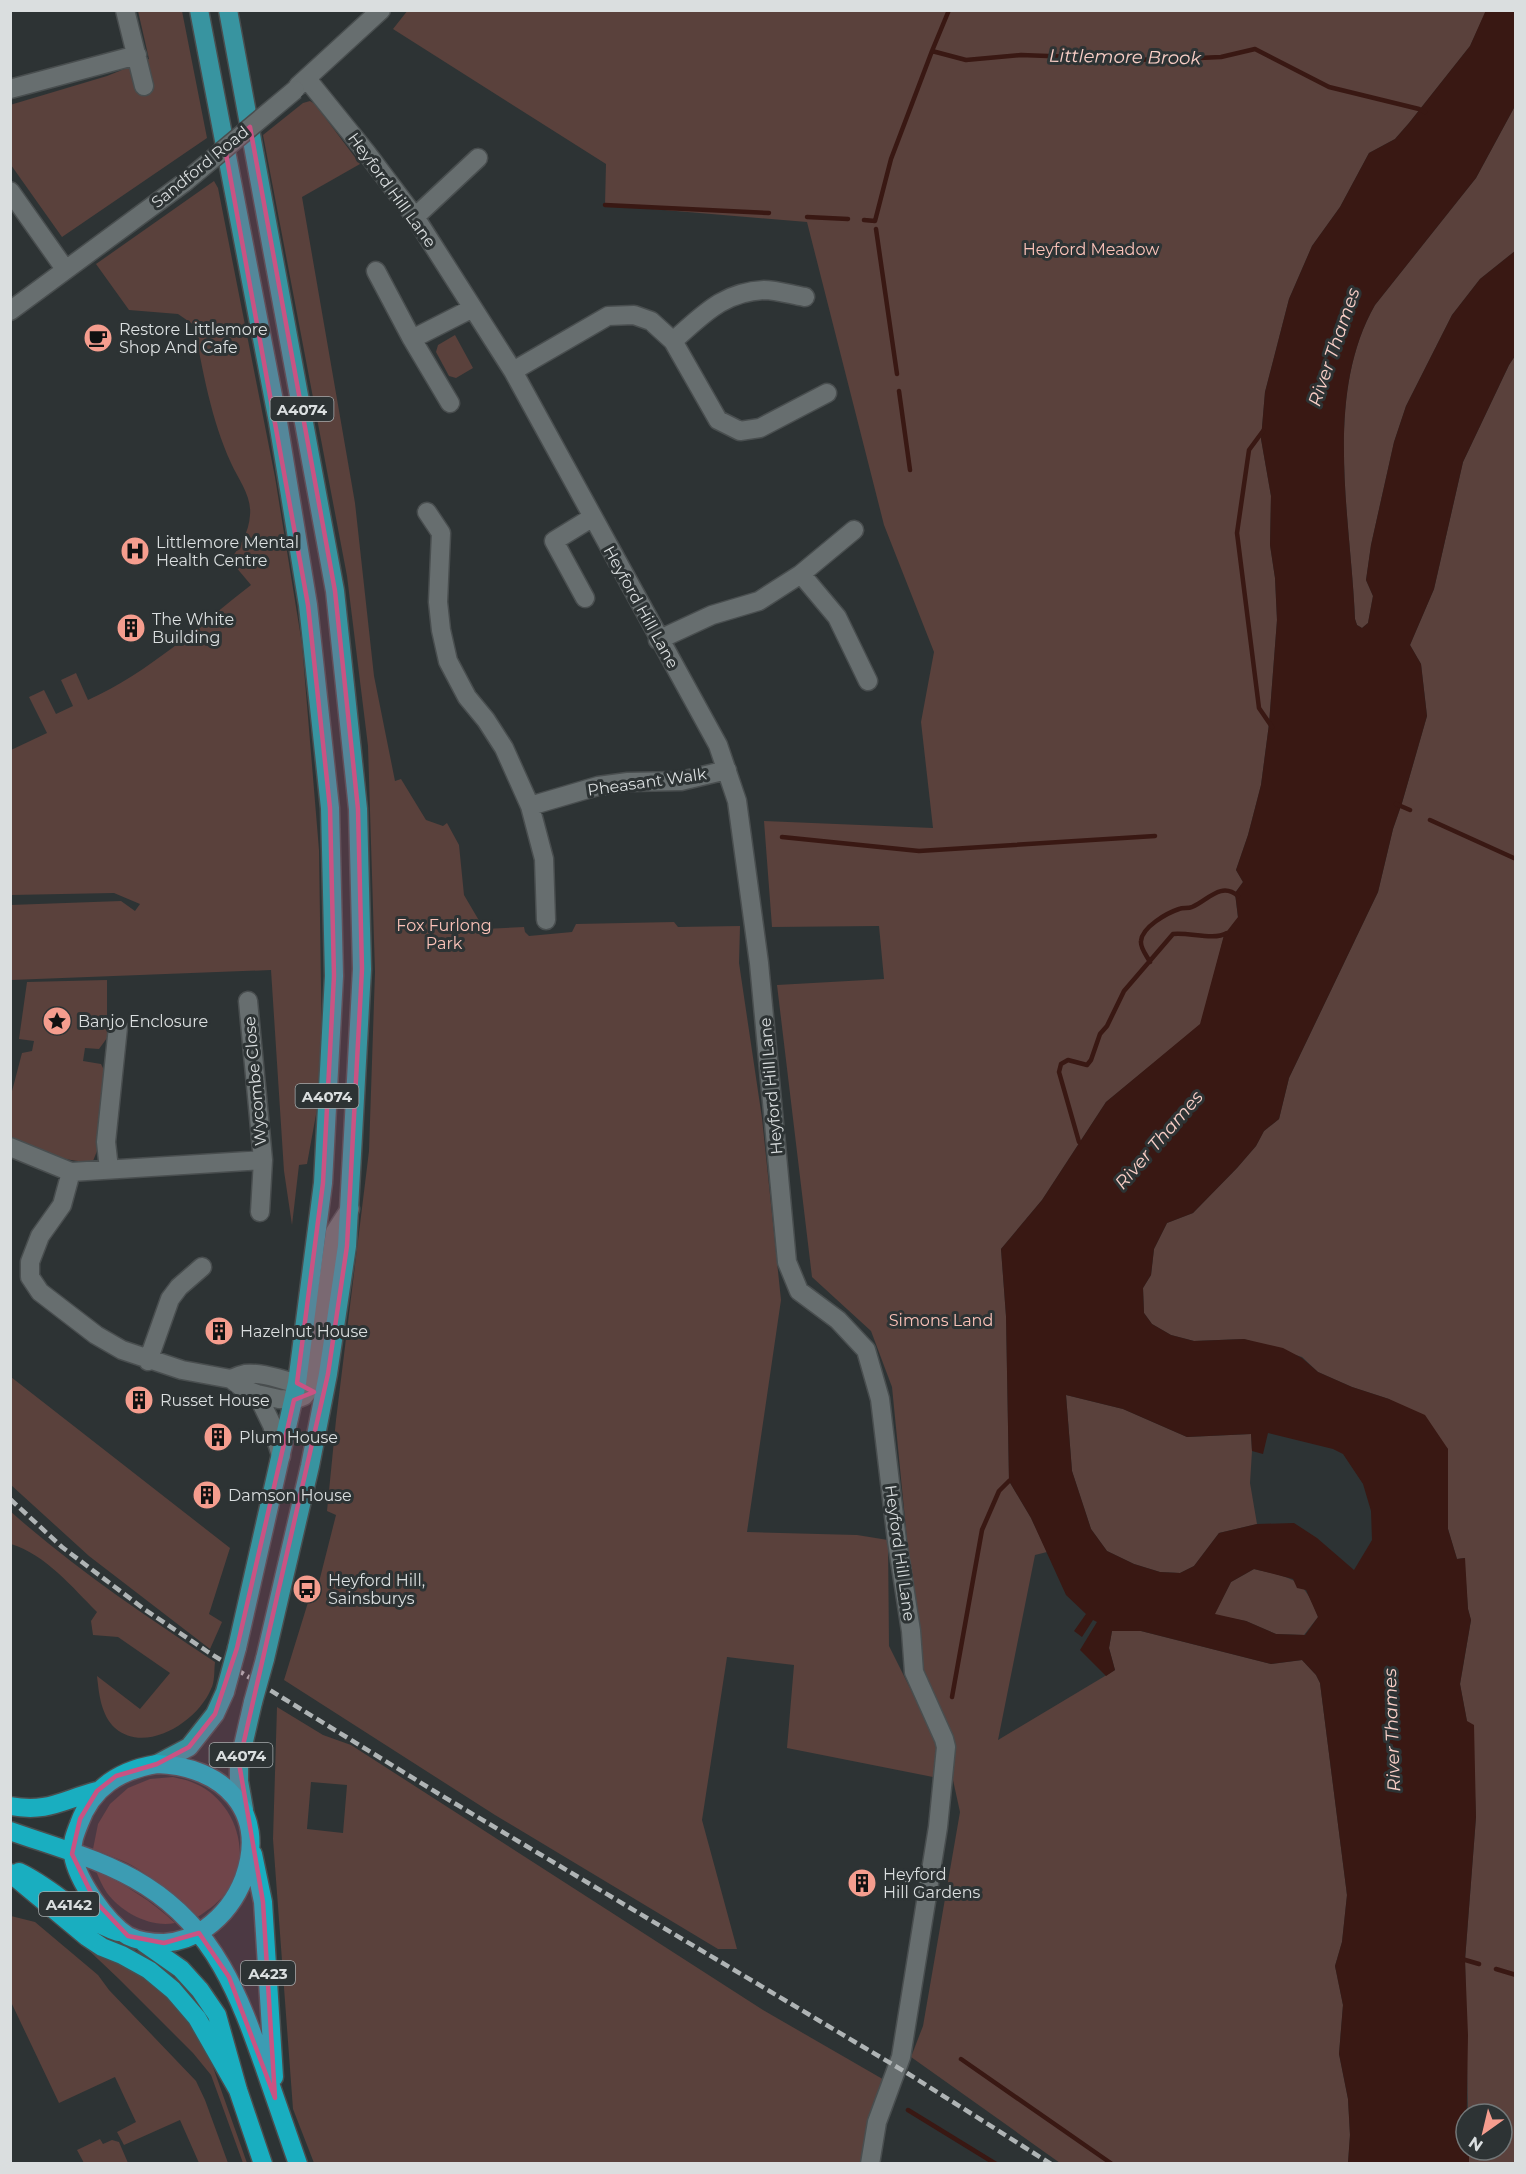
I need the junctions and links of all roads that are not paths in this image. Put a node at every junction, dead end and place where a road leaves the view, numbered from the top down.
1 (125, 10) edge
2 (199, 10) edge
3 (228, 10) edge
4 (381, 10) edge
5 (137, 55) junction
6 (301, 84) junction
7 (144, 86) dead end
8 (10, 89) edge
9 (478, 159) dead end
10 (10, 191) edge
11 (415, 217) junction
12 (65, 270) junction
13 (376, 271) dead end
14 (805, 297) dead end
15 (473, 308) junction
16 (10, 311) edge
17 (412, 339) junction
18 (673, 341) junction
19 (513, 371) junction
20 (827, 393) dead end
21 (450, 403) dead end
22 (427, 512) dead end
23 (592, 517) junction
24 (854, 530) dead end
25 (801, 574) junction
26 (585, 598) dead end
27 (658, 640) junction
28 (868, 681) dead end
29 (727, 770) junction
30 (530, 806) junction
31 (546, 920) dead end
32 (248, 1001) dead end
33 (118, 1027) dead end
34 (10, 1147) edge
35 (263, 1160) junction
36 (109, 1169) junction
37 (71, 1172) junction
38 (350, 1209) junction
39 (260, 1212) dead end
40 (202, 1267) dead end
41 (148, 1361) junction
42 (231, 1379) junction
43 (300, 1391) junction
44 (256, 1394) junction
45 (322, 1403) junction
46 (281, 1456) junction
47 (157, 1764) junction
48 (97, 1791) junction
49 (10, 1806) edge
50 (244, 1809) junction
51 (10, 1831) edge
52 (252, 1850) junction
53 (72, 1854) junction
54 (10, 1871) edge
55 (199, 1933) junction
56 (134, 1938) junction
57 (238, 2090) junction
58 (275, 2098) junction
59 (263, 2163) edge
60 (298, 2163) edge
61 (870, 2163) edge

1 - 5 street
2 - 43 main road, A4074
3 - 38 main road, A4074
4 - 6 street, Sandford Road
5 - 7 street
5 - 8 street
6 - 11 street, Heyford Hill Lane
6 - 12 street, Sandford Road, bridge
9 - 11 street
10 - 12 street
11 - 15 street, Heyford Hill Lane
12 - 16 street, Sandford Road
13 - 17 street
14 - 18 street
15 - 17 street
15 - 19 street, Heyford Hill Lane
17 - 21 street
18 - 19 street
18 - 20 street
19 - 23 street, Heyford Hill Lane
22 - 30 street
23 - 26 street
23 - 27 street, Heyford Hill Lane
24 - 25 street
25 - 27 street
25 - 28 street
27 - 29 street, Heyford Hill Lane
29 - 30 street, Pheasant Walk
29 - 61 street, Heyford Hill Lane
30 - 31 street
32 - 35 street, Wycombe Close
33 - 36 street
34 - 37 street
35 - 36 street, Wycombe Close
35 - 39 street, Wycombe Close
36 - 37 street, Wycombe Close
37 - 41 street
38 - 43 street
38 - 45 main road, A4074
40 - 41 street
41 - 42 street
42 - 43 street
42 - 44 street
43 - 44 street
43 - 45 street
43 - 46 main road, A4074
44 - 46 street
45 - 50 main road, A4074, bridge
46 - 47 main road, A4074, bridge
47 - 48 highway
47 - 50 highway
48 - 49 highway
48 - 53 highway
50 - 52 highway
51 - 53 highway
52 - 55 highway
52 - 58 highway, A423
53 - 55 highway, A423
53 - 56 highway
54 - 56 highway, A4142
54 - 57 highway
55 - 56 highway
55 - 58 highway, A423
56 - 57 highway
57 - 59 highway
58 - 60 highway, A423

